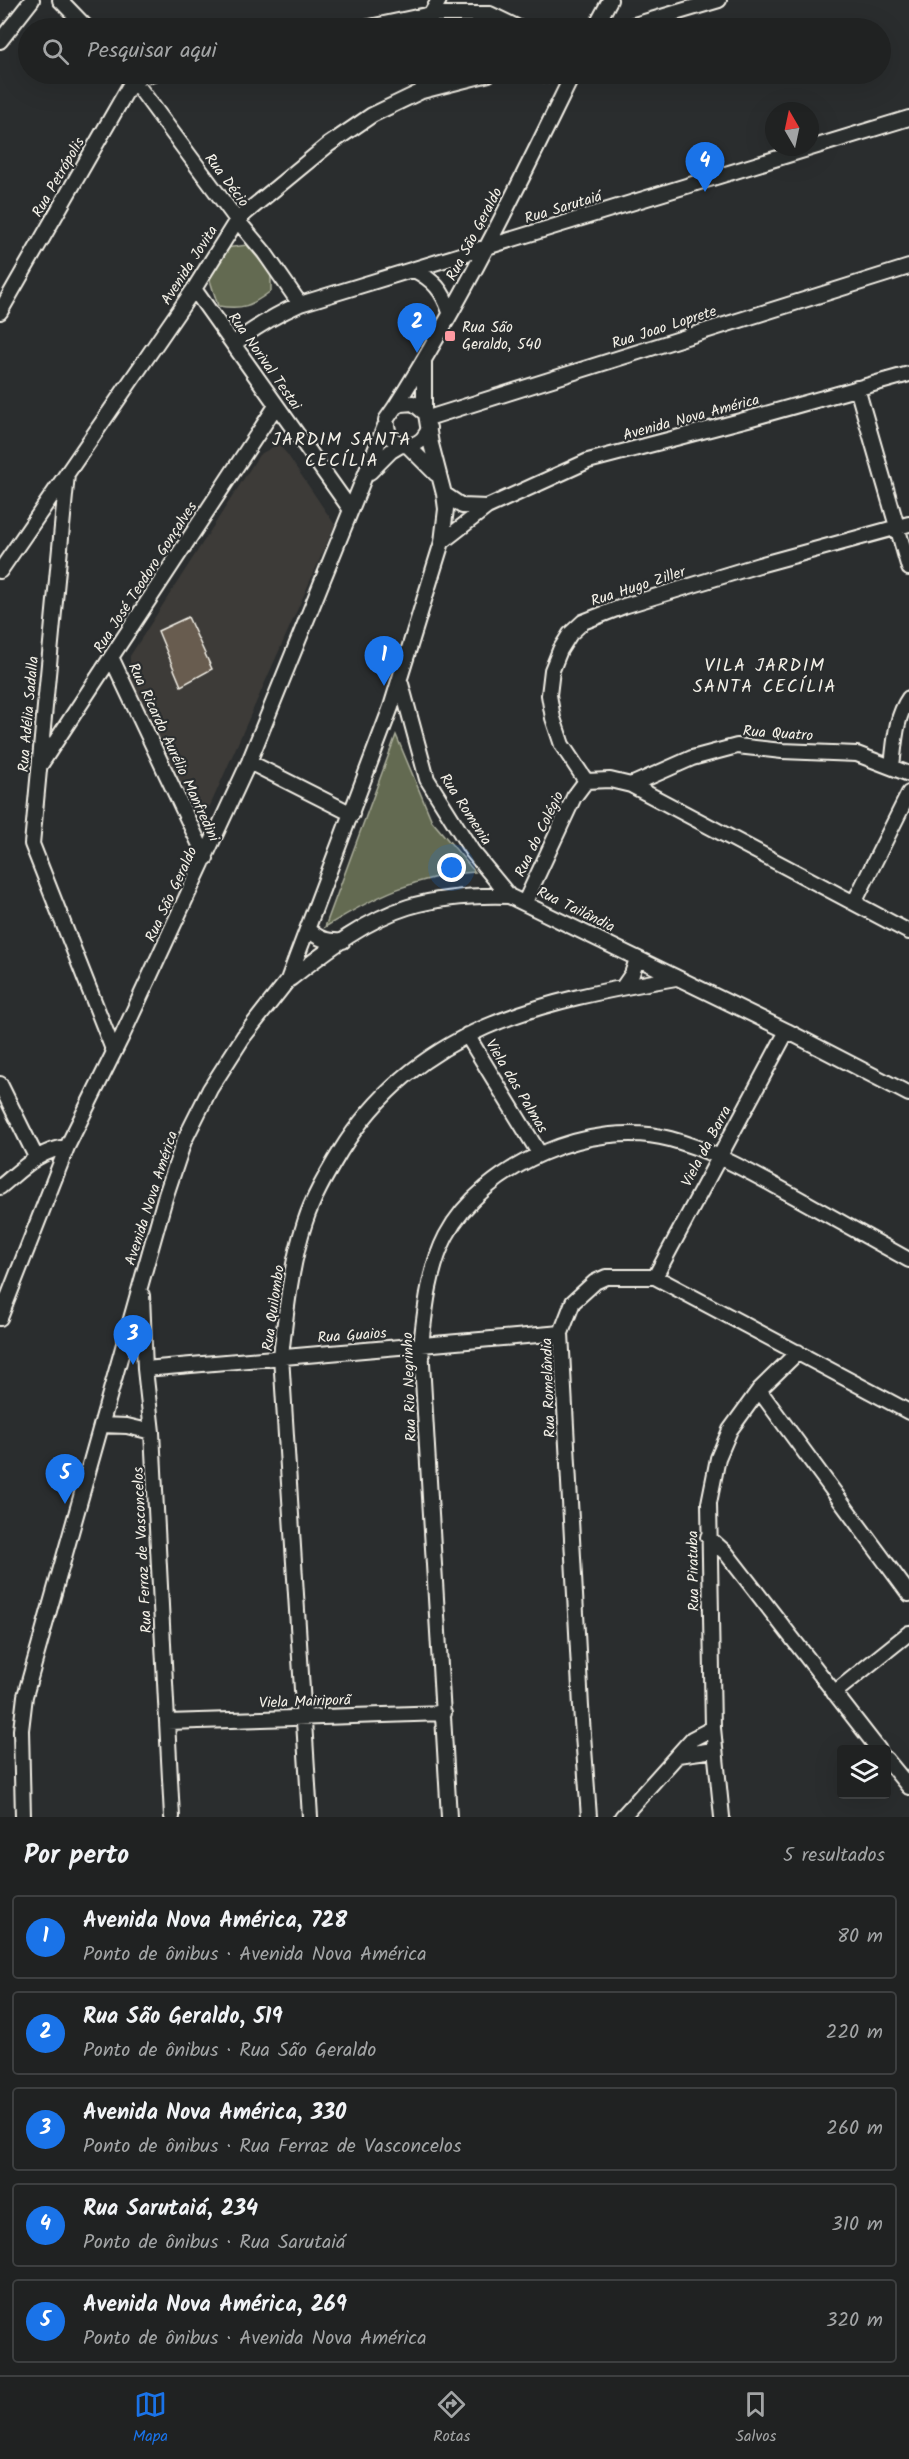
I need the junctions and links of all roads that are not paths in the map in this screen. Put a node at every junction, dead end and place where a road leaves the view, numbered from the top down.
1 (32, 0) edge
2 (60, 0) edge
3 (439, 0) edge
4 (610, 0) edge
5 (719, 0) edge
6 (77, 18) edge
7 (431, 18) edge
8 (456, 18) edge
9 (498, 18) edge
10 (600, 18) edge
11 (659, 18) edge
12 (0, 41) edge
13 (127, 84) edge
14 (137, 84) edge
15 (423, 84) edge
16 (450, 84) edge
17 (569, 84) edge
18 (422, 91) junction
19 (909, 118) edge
20 (237, 220) junction
21 (487, 248) junction
22 (909, 267) edge
23 (414, 270) junction
24 (194, 290) junction
25 (300, 304) junction
26 (0, 312) edge
27 (450, 312) junction
28 (234, 344) junction
29 (424, 360) junction
30 (909, 374) edge
31 (857, 388) junction
32 (276, 406) junction
33 (395, 406) junction
34 (427, 419) junction
35 (386, 426) junction
36 (405, 445) junction
37 (67, 473) junction
38 (439, 478) junction
39 (363, 480) junction
40 (444, 494) junction
41 (487, 507) junction
42 (351, 510) junction
43 (903, 525) edge
44 (442, 542) junction
45 (909, 568) edge
46 (0, 571) edge
47 (112, 659) junction
48 (400, 680) junction
49 (909, 698) edge
50 (391, 706) junction
51 (413, 732) junction
52 (249, 762) junction
53 (40, 766) junction
54 (892, 766) junction
55 (909, 774) edge
56 (586, 781) junction
57 (631, 785) junction
58 (909, 793) edge
59 (352, 814) junction
60 (206, 858) junction
61 (509, 896) junction
62 (525, 902) junction
63 (854, 903) junction
64 (308, 928) junction
65 (909, 932) edge
66 (343, 941) junction
67 (637, 959) junction
68 (676, 978) junction
69 (288, 981) junction
70 (623, 987) junction
71 (787, 1030) junction
72 (467, 1035) junction
73 (114, 1052) junction
74 (0, 1084) edge
75 (909, 1094) edge
76 (67, 1147) junction
77 (539, 1153) junction
78 (720, 1155) junction
79 (36, 1158) junction
80 (0, 1187) edge
81 (909, 1260) edge
82 (655, 1277) junction
83 (141, 1281) junction
84 (0, 1318) edge
85 (561, 1333) junction
86 (421, 1346) junction
87 (798, 1352) junction
88 (281, 1356) junction
89 (145, 1369) junction
90 (759, 1390) junction
91 (909, 1412) edge
92 (101, 1425) junction
93 (152, 1432) junction
94 (708, 1537) junction
95 (909, 1594) edge
96 (909, 1634) edge
97 (834, 1693) junction
98 (444, 1713) junction
99 (304, 1717) junction
100 (167, 1722) junction
101 (713, 1728) junction
102 (876, 1745) edge
103 (714, 1750) junction
104 (678, 1755) junction
105 (891, 1765) edge
106 (909, 1787) edge
107 (22, 1817) edge
108 (172, 1817) edge
109 (310, 1817) edge
110 (450, 1817) edge
111 (589, 1817) edge
112 (622, 1817) edge
113 (722, 1817) edge

1 - 12 street
2 - 6 street
3 - 7 street
4 - 10 street
5 - 11 street
8 - 9 street
13 - 26 street, Rua Petrópolis
14 - 20 street, Rua Décio
15 - 18 street
16 - 18 street, Avenida Jovita
17 - 21 street, Rua São Geraldo
18 - 20 street, Avenida Jovita
19 - 21 street, Rua Sarutaiá
20 - 24 street, Avenida Jovita
20 - 25 street, Rua Décio
21 - 23 street, Rua Sarutaiá
21 - 27 street, Rua São Geraldo
22 - 34 street, Rua Joao Loprete
23 - 25 street, Rua Sarutaiá
23 - 27 street
24 - 28 street, Rua Norival Testai
24 - 37 street, Avenida Jovita
25 - 28 street, Rua Sarutaiá
27 - 29 street, Rua São Geraldo
28 - 32 street, Rua Norival Testai
29 - 33 street, Rua São Geraldo
29 - 34 street
30 - 31 street, Avenida Nova América
31 - 41 street, Avenida Nova América
31 - 43 street
32 - 42 street, Rua Norival Testai
32 - 47 street, Rua José Teodoro Gonçalves
33 - 34 street
33 - 35 street
34 - 36 street
34 - 38 street
35 - 36 street
35 - 39 street, Rua São Geraldo
36 - 38 street
36 - 39 street, Rua São Geraldo
37 - 46 street, Avenida Jovita
37 - 53 street, Rua Adélia Sadalla
38 - 40 street
39 - 42 street, Rua São Geraldo
40 - 41 street
40 - 44 street
41 - 44 street, Avenida Nova América
42 - 52 street, Rua São Geraldo
43 - 45 street
43 - 56 street, Rua Hugo Ziller
44 - 48 street, Avenida Nova América
47 - 53 street, Rua José Teodoro Gonçalves
47 - 60 street, Rua Ricardo Aurélio Manfredini
48 - 50 street, Avenida Nova América
48 - 51 street, Rua Romenia
49 - 54 street
50 - 51 street, Rua Romenia
50 - 59 street, Avenida Nova América
51 - 61 street, Rua Romenia
52 - 59 street
52 - 60 street, Rua São Geraldo
53 - 73 street, Rua Adélia Sadalla
54 - 55 street, Rua Quatro
54 - 57 street, Rua Quatro
56 - 57 street
56 - 62 street, Rua do Colégio
57 - 63 street
58 - 63 street
59 - 64 street, Avenida Nova América
60 - 73 street, Rua São Geraldo
61 - 62 street, Rua Tailândia
61 - 66 street, Rua Tailândia
62 - 67 street, Rua Tailândia
63 - 65 street
64 - 66 street
64 - 69 street, Avenida Nova América
66 - 69 street, Rua Tailândia
67 - 68 street, Rua Tailândia
67 - 70 street
68 - 70 street, Rua Quilombo
68 - 71 street, Rua Tailândia
69 - 83 street, Avenida Nova América
70 - 72 street, Rua Quilombo
71 - 75 street, Rua Tailândia
71 - 78 street, Viela da Barra
72 - 77 street, Viela das Palmas
72 - 88 street, Rua Quilombo
73 - 76 street, Rua São Geraldo
74 - 79 street
76 - 79 street
76 - 84 street, Rua São Geraldo
77 - 78 street, Rua Rio Negrinho
77 - 86 street, Rua Rio Negrinho
78 - 81 street, Rua Rio Negrinho
78 - 82 street, Viela da Barra
79 - 80 street
82 - 85 street, Rua Romelândia
82 - 87 street, Rua Romelândia
83 - 89 street, Rua Ferraz de Vasconcelos
83 - 92 street, Avenida Nova América
85 - 86 street, Rua Guaios
85 - 111 street, Rua Romelândia
86 - 88 street, Rua Guaios
86 - 98 street, Rua Rio Negrinho
87 - 90 street, Rua Piratuba
87 - 91 street, Rua Romelândia
88 - 89 street, Rua Guaios
88 - 99 street, Rua Quilombo
89 - 93 street, Rua Ferraz de Vasconcelos
90 - 94 street, Rua Piratuba
90 - 95 street
92 - 93 street
92 - 107 street, Avenida Nova América
93 - 100 street, Rua Ferraz de Vasconcelos
94 - 97 street
94 - 101 street, Rua Piratuba
96 - 97 street
97 - 102 street
98 - 99 street, Viela Mairiporã
98 - 110 street, Rua Rio Negrinho
99 - 100 street, Viela Mairiporã
99 - 109 street, Rua Quilombo
100 - 108 street, Rua Ferraz de Vasconcelos
101 - 103 street, Rua Piratuba
101 - 104 street
103 - 104 street
103 - 113 street, Rua Piratuba
104 - 112 street
105 - 106 street

